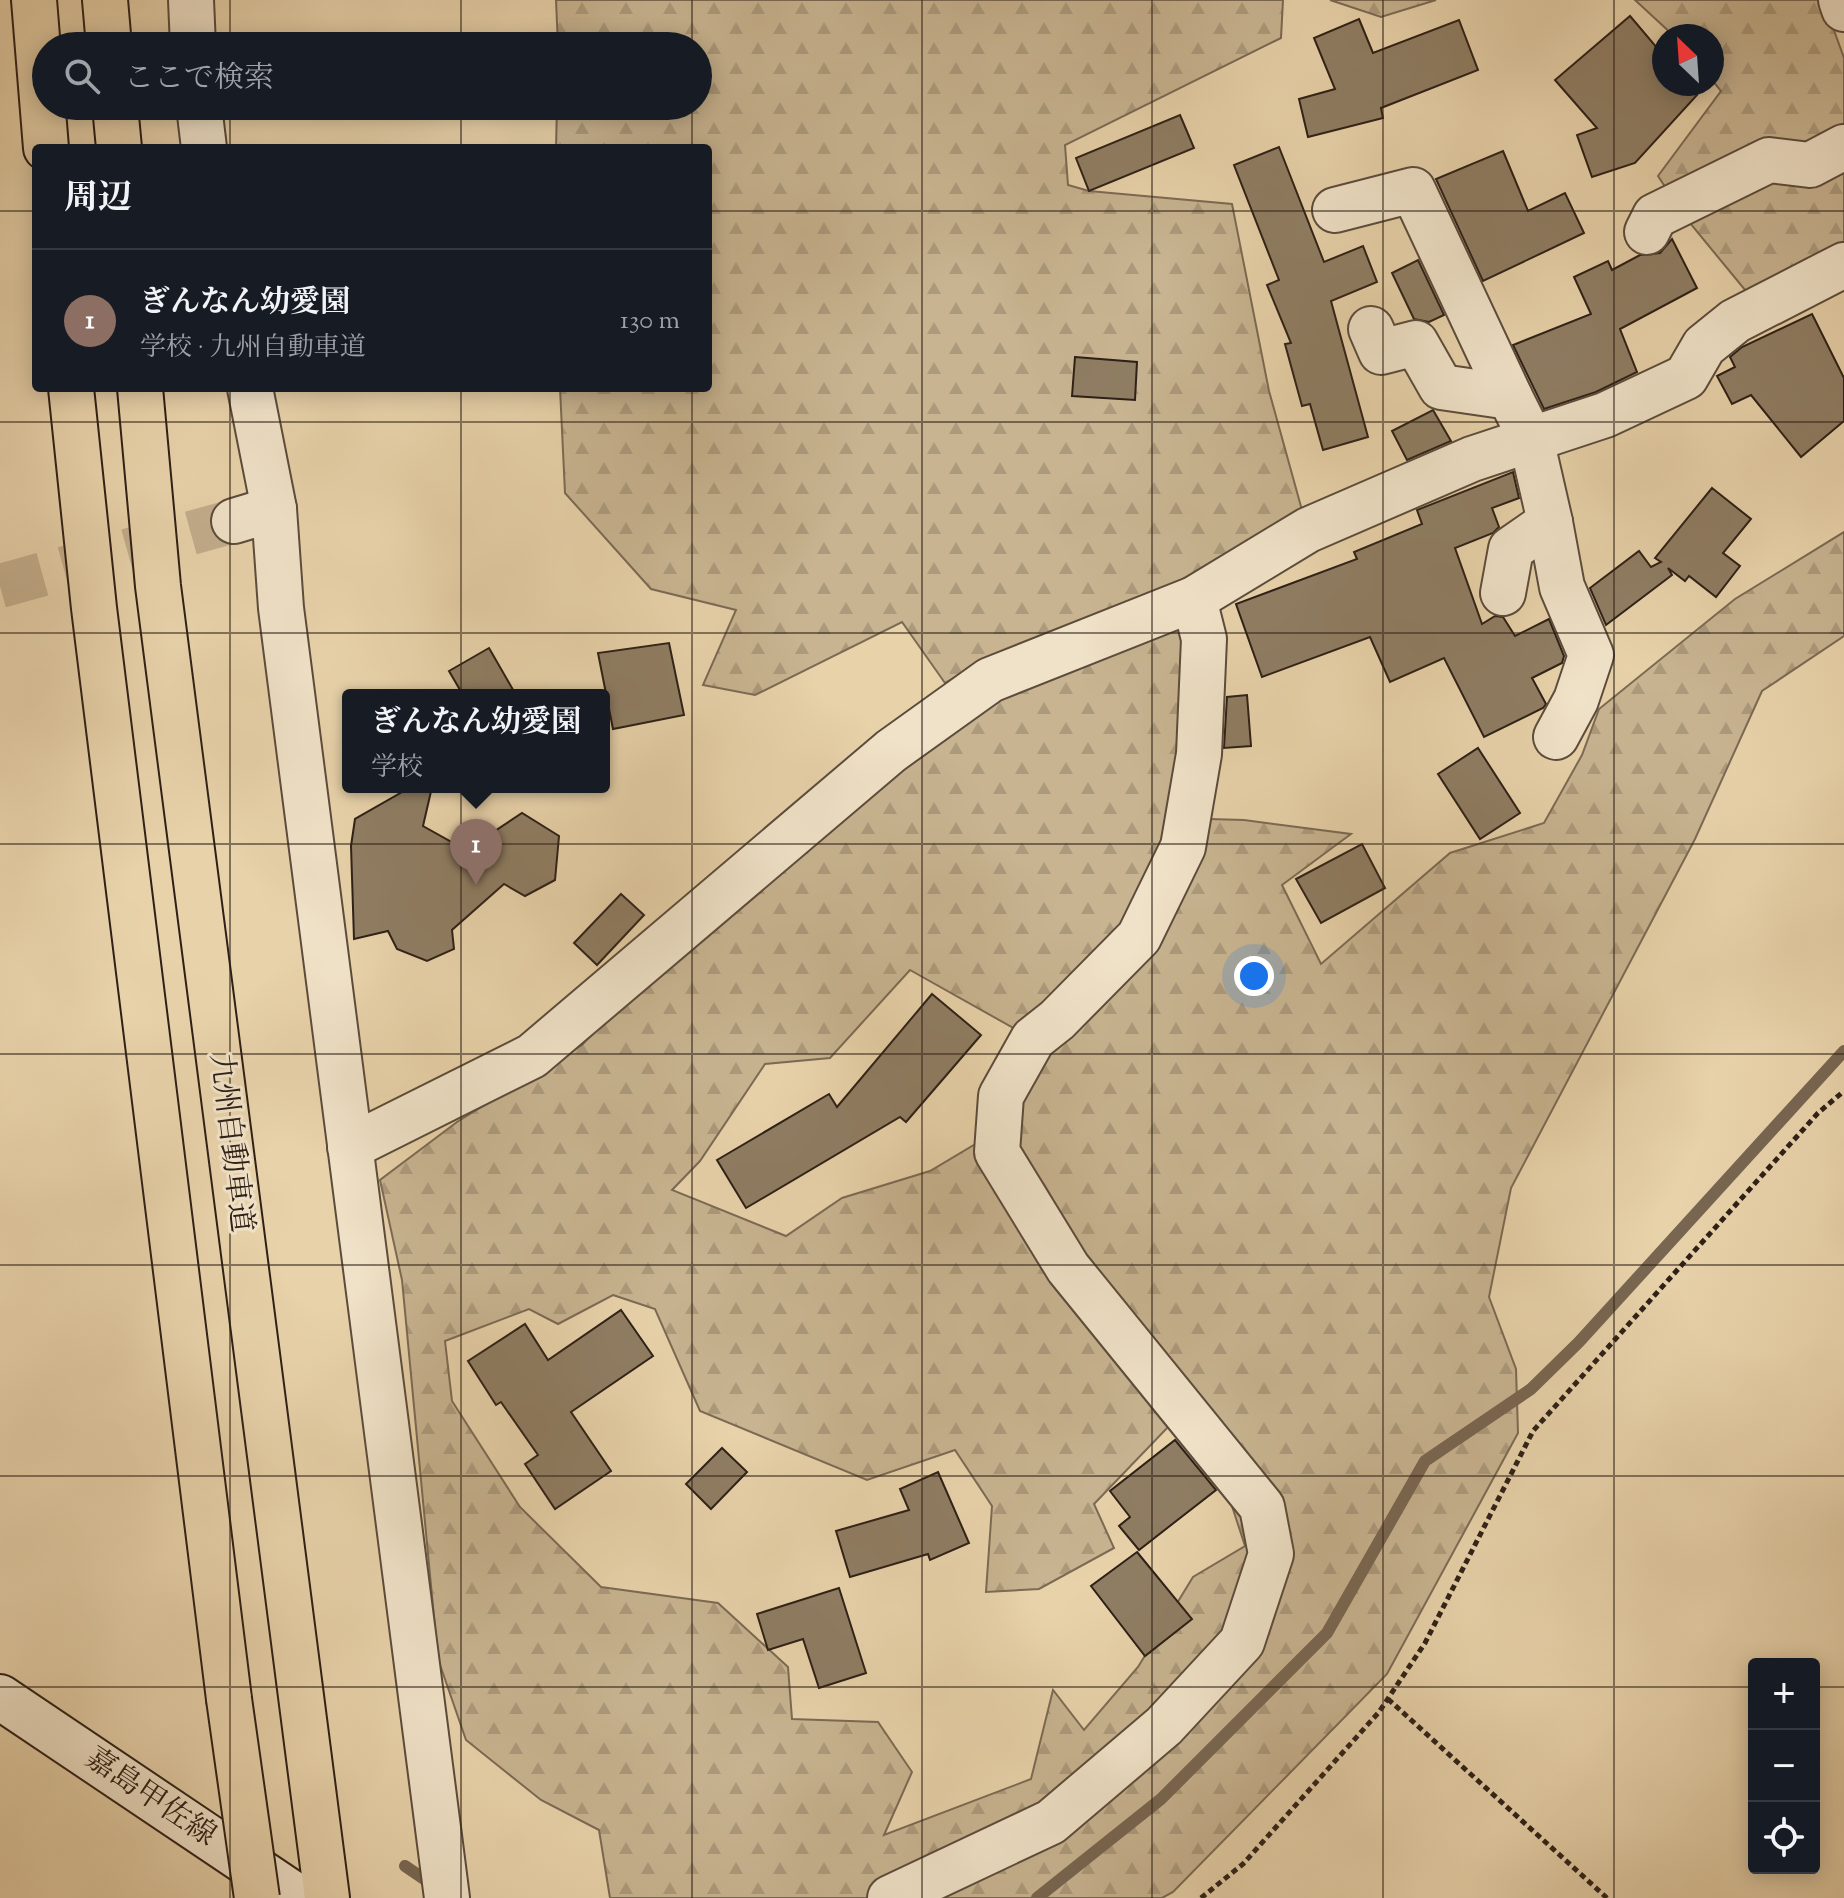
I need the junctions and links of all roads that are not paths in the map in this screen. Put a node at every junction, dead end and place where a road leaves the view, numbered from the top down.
1 (34, 0) edge
2 (105, 0) edge
3 (191, 0) edge
4 (1841, 0) edge
5 (1844, 9) edge
6 (37, 32) edge
7 (108, 32) edge
8 (192, 32) edge
9 (44, 120) edge
10 (116, 120) edge
11 (201, 120) edge
12 (46, 144) edge
13 (119, 144) edge
14 (204, 144) edge
15 (1844, 147) edge
16 (1335, 210) dead end
17 (1647, 232) dead end
18 (1844, 265) edge
19 (1371, 329) dead end
20 (71, 392) edge
21 (140, 392) edge
22 (250, 392) edge
23 (1510, 397) junction
24 (1531, 439) junction
25 (1550, 522) junction
26 (1503, 593) dead end
27 (1194, 599) junction
28 (1556, 737) dead end
29 (350, 1147) junction
30 (0, 1697) edge
31 (257, 1898) edge
32 (299, 1898) edge
33 (327, 1898) edge
34 (447, 1898) edge
35 (890, 1898) edge

1 - 6 highway
2 - 7 highway
3 - 8 street
4 - 5 street
9 - 12 highway
10 - 13 highway
11 - 14 street
15 - 17 street
16 - 23 street
18 - 24 street
19 - 23 street
20 - 31 highway, bridge
21 - 33 highway, 九州自動車道
22 - 29 street
23 - 24 street
24 - 25 street
24 - 27 street
25 - 26 street
25 - 28 street
27 - 29 street
27 - 35 street
29 - 34 street
30 - 32 street, 嘉島甲佐線

